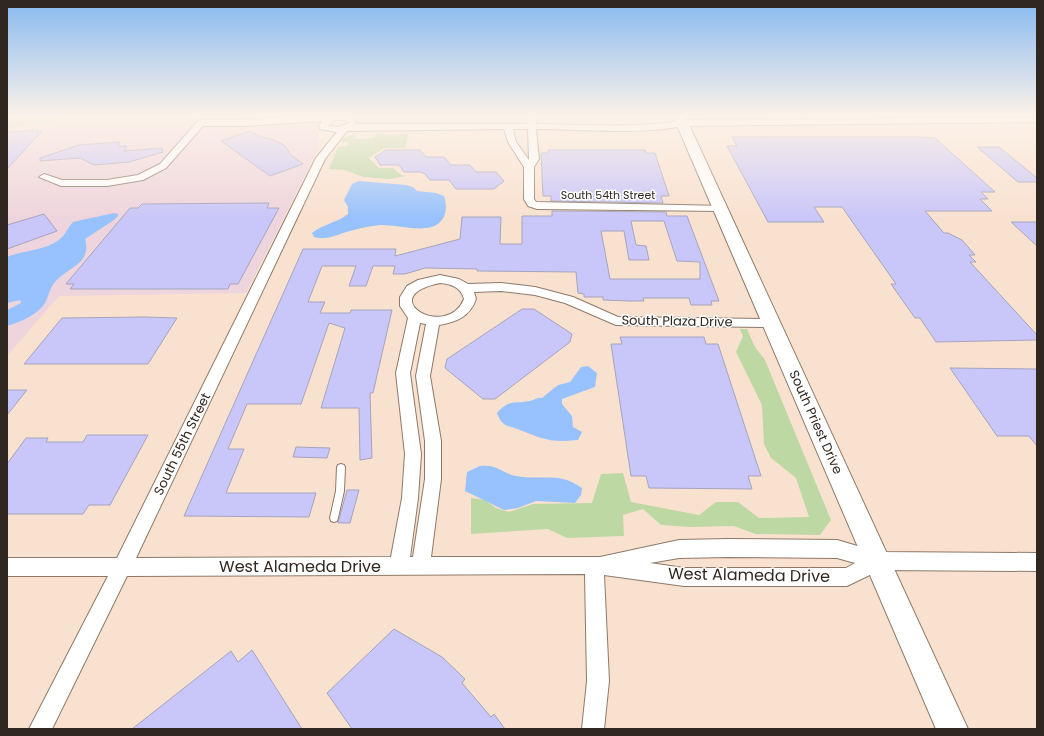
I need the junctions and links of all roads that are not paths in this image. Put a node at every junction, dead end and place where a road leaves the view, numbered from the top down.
1 (177, 150) edge
2 (322, 150) edge
3 (327, 150) edge
4 (518, 150) edge
5 (533, 150) edge
6 (695, 150) edge
7 (321, 158) junction
8 (529, 167) junction
9 (44, 177) dead end
10 (722, 208) junction
11 (466, 288) junction
12 (415, 317) junction
13 (433, 321) junction
14 (772, 323) junction
15 (340, 468) dead end
16 (334, 518) dead end
17 (878, 561) junction
18 (1037, 562) edge
19 (594, 565) junction
20 (122, 566) junction
21 (399, 566) junction
22 (421, 566) junction
23 (7, 567) edge
24 (40, 729) edge
25 (593, 729) edge
26 (952, 729) edge

1 - 9 street
2 - 7 street, South 55th Street
3 - 7 street, South 55th Street
4 - 8 street
5 - 8 street, South 54th Street
6 - 10 main road, South Priest Drive
7 - 20 street, South 55th Street
8 - 10 street, South 54th Street
10 - 14 main road, South Priest Drive
11 - 12 street, South Plaza Drive
11 - 13 street
11 - 14 street, South Plaza Drive
12 - 13 street
12 - 21 street
13 - 22 street
14 - 17 main road, South Priest Drive
15 - 16 lane
17 - 18 street, West Alameda Drive
17 - 19 street, West Alameda Drive
17 - 19 street, West Alameda Drive
17 - 26 main road, South Priest Drive
19 - 22 street, West Alameda Drive
19 - 25 street
20 - 21 street, West Alameda Drive
20 - 23 street, West Alameda Drive
20 - 24 street, South 55th Street
21 - 22 street, West Alameda Drive

